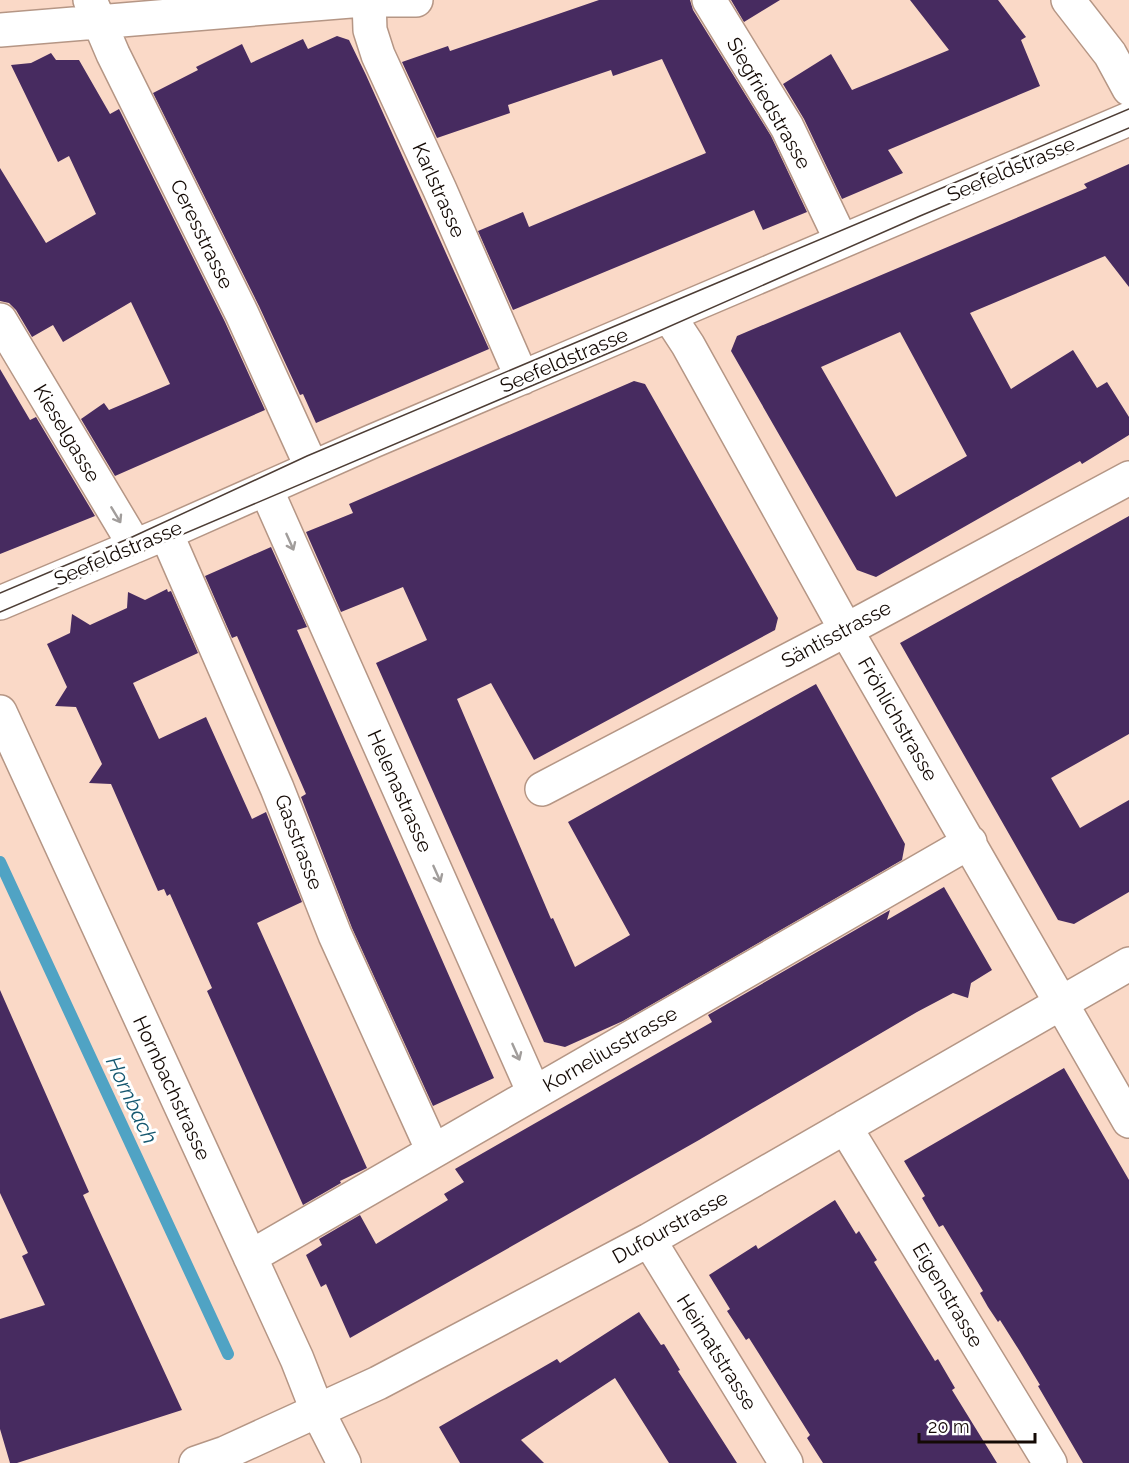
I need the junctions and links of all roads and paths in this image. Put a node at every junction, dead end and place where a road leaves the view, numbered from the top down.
1 (363, 0) edge
2 (369, 0) edge
3 (376, 0) edge
4 (416, 0) edge
5 (708, 0) edge
6 (1068, 0) edge
7 (94, 11) edge
8 (0, 30) edge
9 (1129, 89) edge
10 (1129, 119) edge
11 (841, 240) junction
12 (669, 316) junction
13 (0, 320) edge
14 (522, 378) junction
15 (312, 468) junction
16 (1129, 478) edge
17 (266, 489) junction
18 (166, 533) junction
19 (135, 546) junction
20 (0, 603) edge
21 (846, 630) junction
22 (0, 712) edge
23 (542, 789) dead end
24 (970, 842) junction
25 (1129, 964) edge
26 (1062, 1002) junction
27 (534, 1093) junction
28 (1129, 1121) edge
29 (845, 1127) junction
30 (433, 1151) junction
31 (649, 1240) junction
32 (250, 1257) junction
33 (317, 1410) junction
34 (196, 1463) edge
35 (344, 1463) edge
36 (786, 1463) edge
37 (1050, 1463) edge

1 - 7 street
2 - 14 street, Karlstrasse
3 - 4 street
5 - 11 street, Siegfriedstrasse
6 - 9 street
7 - 8 street
7 - 15 street, Ceresstrasse
10 - 11 street, Seefeldstrasse
11 - 12 street, Seefeldstrasse
12 - 14 street, Seefeldstrasse
12 - 21 street, Fröhlichstrasse
13 -> 19 street, Kieselgasse
14 - 15 street, Seefeldstrasse
15 - 17 street, Seefeldstrasse
16 - 21 street, Säntisstrasse
17 - 18 street, Seefeldstrasse
17 -> 27 street, Helenastrasse
18 - 19 street, Seefeldstrasse
18 - 30 street, Gasstrasse
19 - 20 street, Seefeldstrasse
21 - 23 street, Säntisstrasse
21 - 24 street, Fröhlichstrasse
22 - 32 street, Hornbachstrasse
24 - 26 street, Fröhlichstrasse
24 - 27 street, Korneliusstrasse
25 - 26 street, Dufourstrasse
26 - 28 street, Fröhlichstrasse
26 - 29 street, Dufourstrasse
27 - 30 street, Korneliusstrasse
29 - 31 street, Dufourstrasse
29 - 37 street, Eigenstrasse
30 - 32 street, Korneliusstrasse
31 - 33 street, Dufourstrasse
31 - 36 street, Heimatstrasse
32 - 33 street, Hornbachstrasse
33 - 34 street, Dufourstrasse
33 - 35 street, Hornbachstrasse

